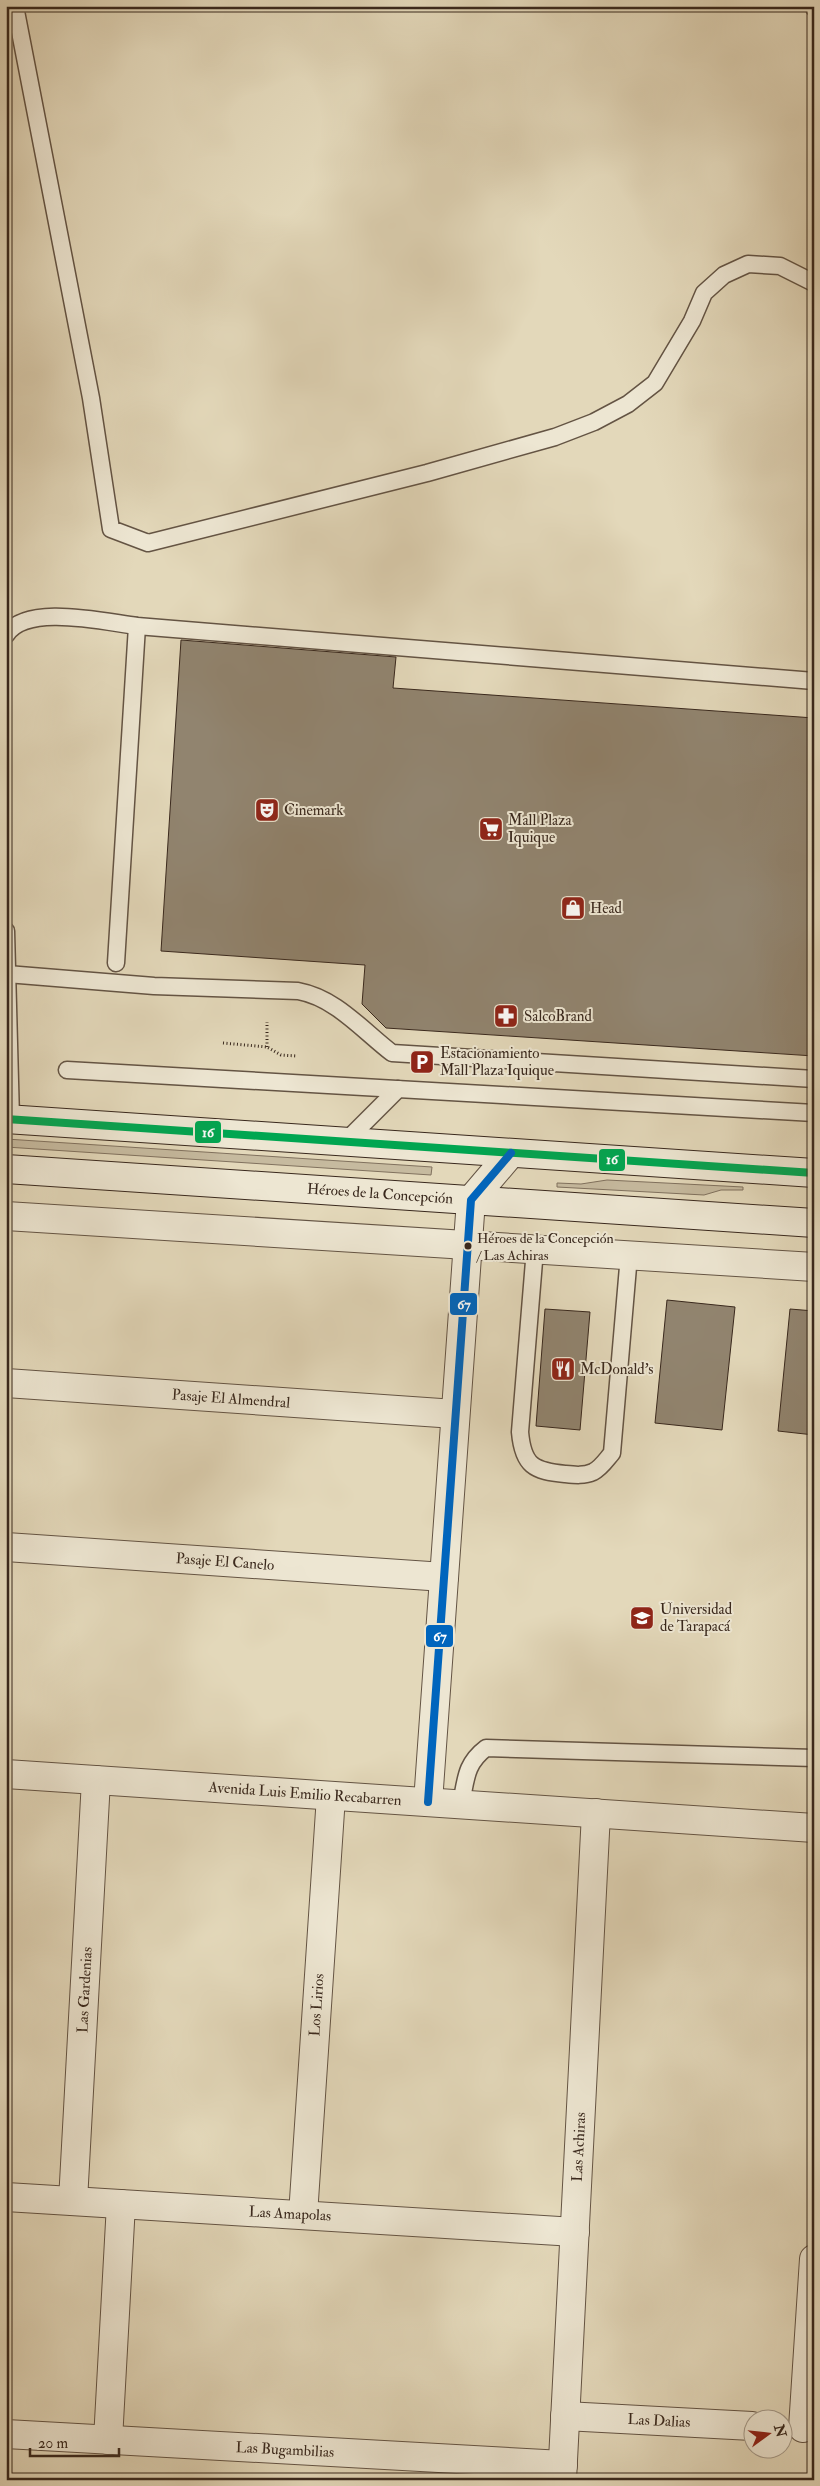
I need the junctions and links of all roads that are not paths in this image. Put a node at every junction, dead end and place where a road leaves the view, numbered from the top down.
1 (15, 6) edge
2 (814, 283) edge
3 (137, 626) junction
4 (6, 635) edge
5 (814, 681) edge
6 (6, 932) edge
7 (116, 963) dead end
8 (7, 974) edge
9 (67, 1070) dead end
10 (814, 1079) edge
11 (398, 1089) junction
12 (814, 1113) edge
13 (9, 1119) edge
14 (345, 1142) junction
15 (511, 1153) junction
16 (6, 1169) edge
17 (814, 1173) edge
18 (471, 1200) junction
19 (6, 1216) edge
20 (814, 1223) edge
21 (467, 1245) junction
22 (535, 1249) junction
23 (629, 1255) junction
24 (814, 1267) edge
25 (6, 1383) edge
26 (455, 1414) junction
27 (6, 1547) edge
28 (444, 1576) junction
29 (814, 1758) edge
30 (6, 1774) edge
31 (96, 1780) junction
32 (331, 1796) junction
33 (428, 1802) junction
34 (461, 1804) junction
35 (596, 1814) junction
36 (813, 1823) edge
37 (6, 2197) edge
38 (73, 2201) junction
39 (121, 2204) junction
40 (303, 2215) junction
41 (575, 2232) junction
42 (814, 2258) edge
43 (565, 2416) junction
44 (742, 2425) edge
45 (800, 2428) edge
46 (6, 2434) edge
47 (108, 2440) junction
48 (562, 2473) edge

1 - 2 lane
3 - 4 lane
3 - 5 lane
3 - 7 lane
6 - 8 lane
8 - 10 lane
8 - 13 lane
9 - 11 lane
11 - 12 lane
11 - 14 lane
13 - 14 street
14 - 15 street
15 - 17 street
15 - 18 street
16 - 18 street, Héroes de la Concepción
18 - 20 street, Héroes de la Concepción
18 - 21 street
19 - 21 street
21 - 22 street
21 - 26 street
22 - 23 street
22 - 23 lane
23 - 24 street
25 - 26 street, Pasaje El Almendral
26 - 28 street
27 - 28 street, Pasaje El Canelo
28 - 33 street
29 - 34 lane
30 - 31 street, Avenida Luis Emilio Recabarren
31 - 32 street, Avenida Luis Emilio Recabarren
31 - 38 street, Las Gardenias
32 - 33 street, Avenida Luis Emilio Recabarren
32 - 40 street, Los Lirios
33 - 34 street, Avenida Luis Emilio Recabarren
34 - 35 street, Avenida Luis Emilio Recabarren
35 - 36 street, Avenida Luis Emilio Recabarren
35 - 41 street, Las Achiras
37 - 38 street, Las Amapolas
38 - 39 street, Las Amapolas
39 - 40 street, Las Amapolas
39 - 47 street
40 - 41 street, Las Amapolas
41 - 43 street, Las Achiras
42 - 45 street
43 - 44 street, Las Dalias
43 - 48 street, Las Achiras
46 - 47 street, Las Bugambilias
47 - 48 street, Las Bugambilias

